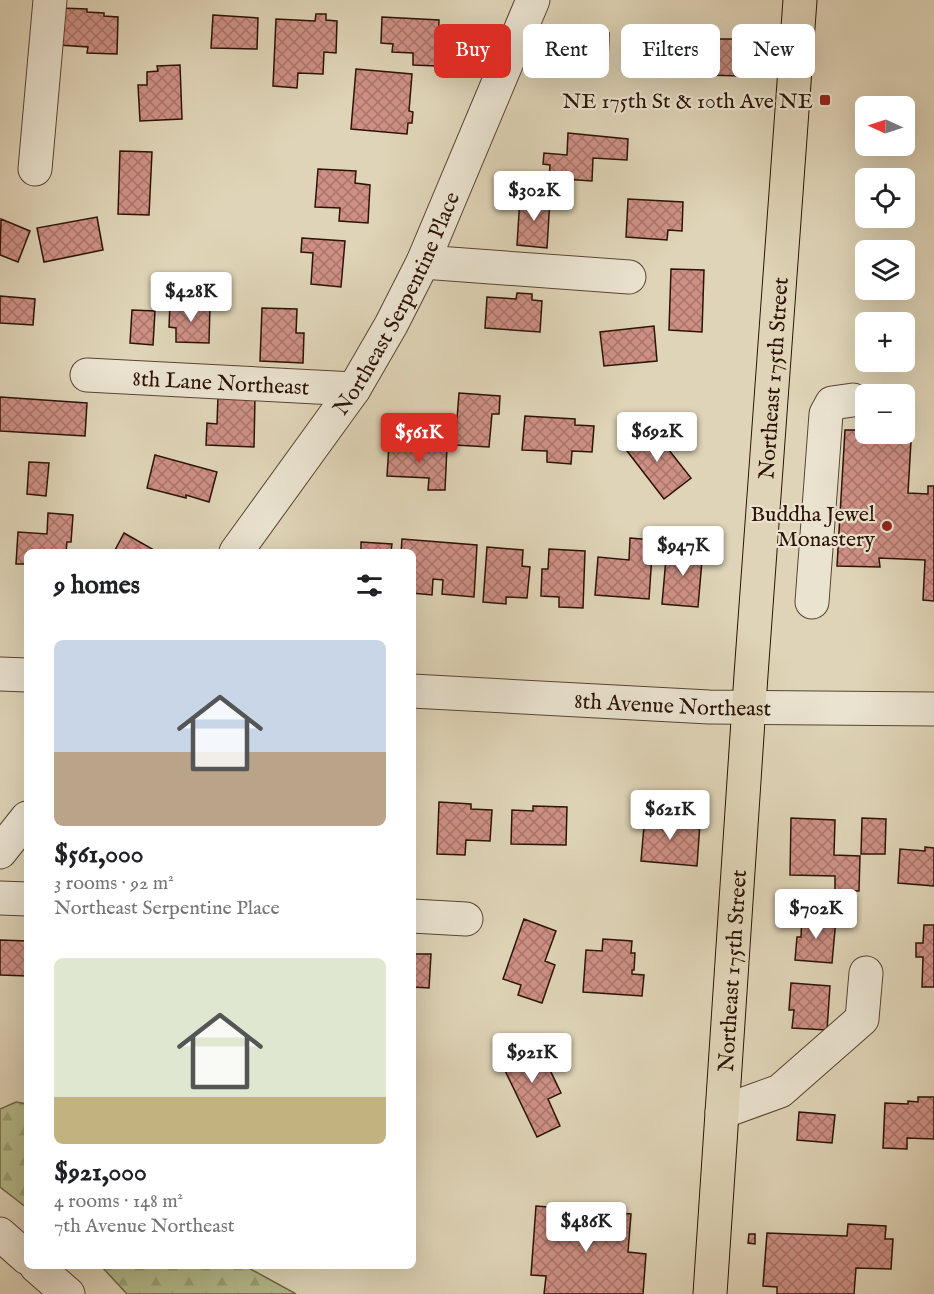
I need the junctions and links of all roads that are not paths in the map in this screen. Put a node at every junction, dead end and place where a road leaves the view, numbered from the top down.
1 (50, 0) edge
2 (532, 0) edge
3 (800, 0) edge
4 (35, 169) dead end
5 (423, 262) junction
6 (629, 277) dead end
7 (87, 375) dead end
8 (354, 389) junction
9 (853, 400) dead end
10 (238, 549) edge
11 (812, 602) dead end
12 (0, 674) edge
13 (24, 675) edge
14 (416, 692) edge
15 (749, 707) junction
16 (934, 709) edge
17 (24, 822) edge
18 (0, 852) edge
19 (0, 898) edge
20 (24, 900) edge
21 (416, 916) edge
22 (466, 919) dead end
23 (866, 973) dead end
24 (722, 1112) junction
25 (0, 1234) edge
26 (24, 1255) edge
27 (39, 1269) edge
28 (68, 1294) edge
29 (710, 1294) edge

1 - 4 street
2 - 5 street, Northeast Serpentine Place
3 - 15 main road, Northeast 175th Street
5 - 6 street
5 - 8 street, Northeast Serpentine Place
7 - 8 street, 8th Lane Northeast
8 - 10 street, Northeast Serpentine Place
9 - 11 street
12 - 13 street
14 - 15 street, 8th Avenue Northeast
15 - 16 street, 8th Avenue Northeast
15 - 24 main road, Northeast 175th Street
17 - 18 street
19 - 20 street
21 - 22 street
23 - 24 street
24 - 29 main road, Northeast 175th Street
25 - 26 street
27 - 28 street

